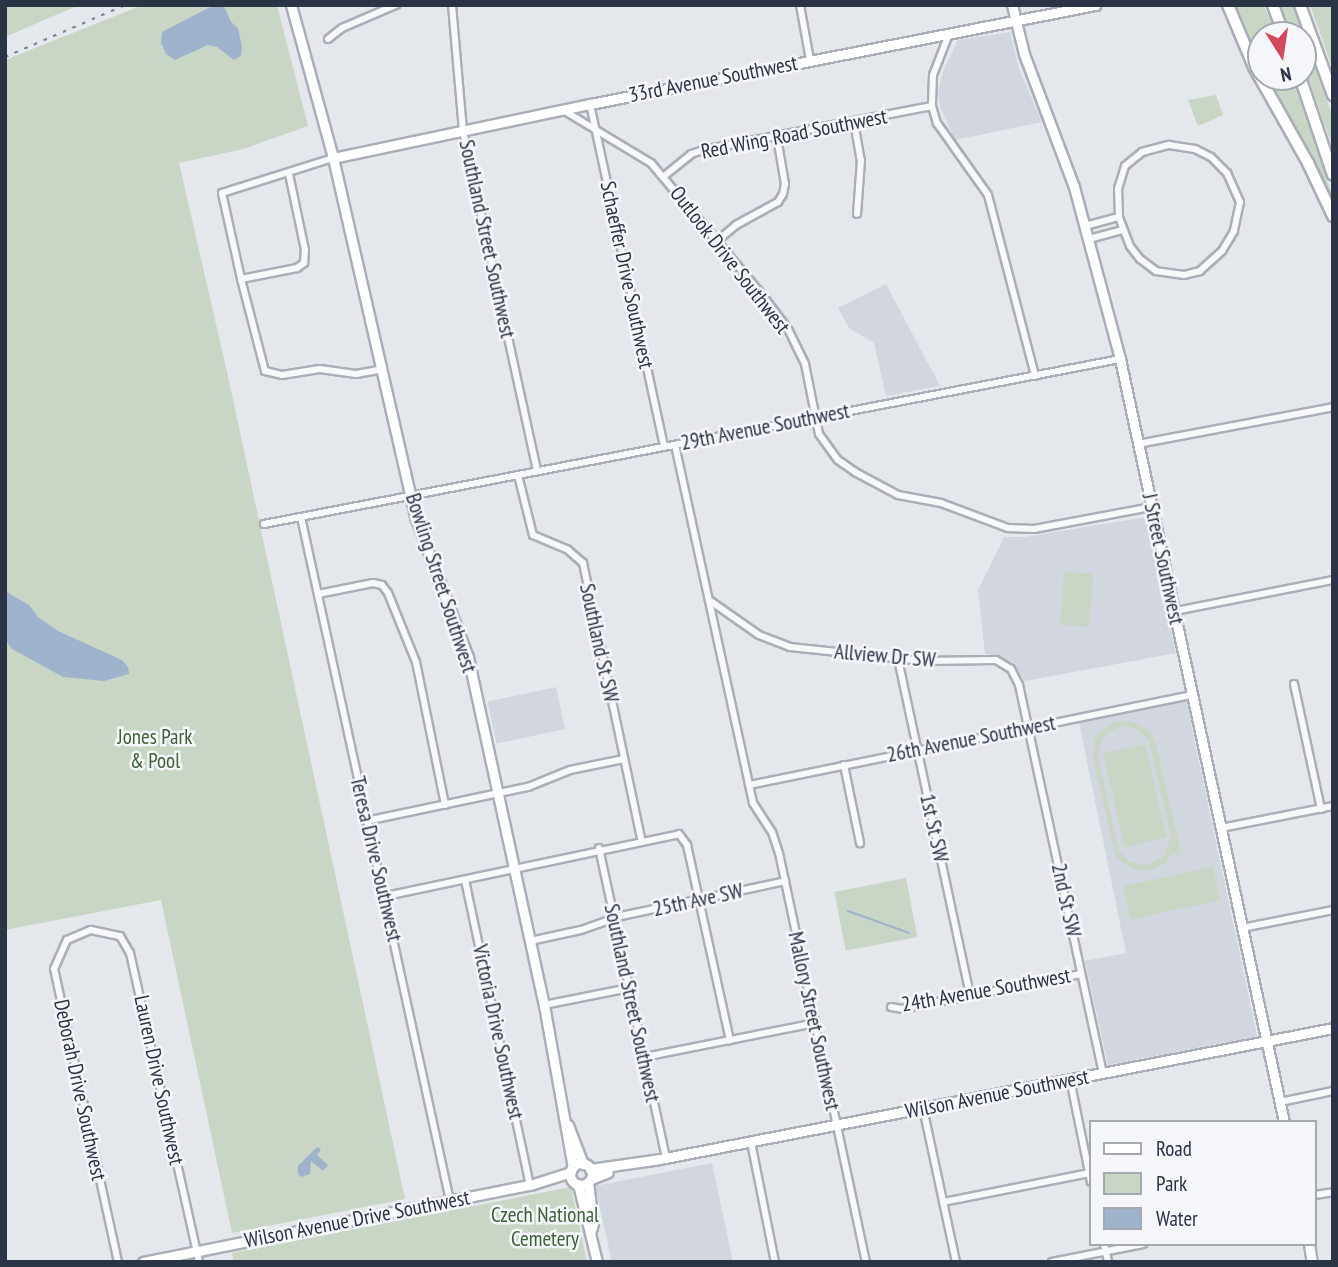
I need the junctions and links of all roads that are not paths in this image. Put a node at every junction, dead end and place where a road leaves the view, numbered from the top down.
1 (291, 5) edge
2 (396, 5) edge
3 (452, 5) edge
4 (800, 5) edge
5 (1012, 5) edge
6 (1095, 5) edge
7 (1228, 5) edge
8 (1300, 5) edge
9 (1016, 20) junction
10 (949, 34) junction
11 (328, 39) dead end
12 (810, 60) junction
13 (1305, 91) edge
14 (1333, 95) edge
15 (590, 104) junction
16 (932, 106) junction
17 (563, 110) junction
18 (854, 122) junction
19 (595, 129) junction
20 (463, 131) junction
21 (777, 137) junction
22 (333, 158) junction
23 (289, 174) junction
24 (1333, 175) edge
25 (663, 177) junction
26 (857, 214) dead end
27 (1333, 216) edge
28 (1119, 217) junction
29 (1085, 226) junction
30 (1123, 230) junction
31 (1089, 239) junction
32 (717, 242) junction
33 (242, 279) junction
34 (1120, 359) junction
35 (383, 369) junction
36 (1035, 376) junction
37 (1333, 407) edge
38 (815, 418) junction
39 (1138, 444) junction
40 (675, 445) junction
41 (664, 447) junction
42 (537, 471) junction
43 (518, 475) junction
44 (411, 496) junction
45 (1152, 507) junction
46 (301, 517) junction
47 (264, 524) dead end
48 (1333, 580) edge
49 (318, 594) junction
50 (709, 600) junction
51 (1174, 611) junction
52 (898, 659) junction
53 (1294, 684) dead end
54 (1193, 695) junction
55 (1028, 727) junction
56 (917, 749) junction
57 (624, 759) junction
58 (844, 765) junction
59 (749, 785) junction
60 (498, 794) junction
61 (445, 805) junction
62 (1333, 806) edge
63 (1321, 809) junction
64 (366, 821) junction
65 (1221, 828) junction
66 (641, 839) junction
67 (860, 843) dead end
68 (599, 848) junction
69 (514, 871) junction
70 (465, 880) junction
71 (785, 881) junction
72 (386, 896) junction
73 (699, 899) junction
74 (1333, 910) edge
75 (614, 918) junction
76 (1242, 928) junction
77 (85, 931) joint
78 (530, 941) junction
79 (1081, 974) junction
80 (629, 988) junction
81 (970, 996) junction
82 (544, 1005) junction
83 (891, 1007) dead end
84 (816, 1023) junction
85 (1333, 1028) edge
86 (730, 1040) junction
87 (1267, 1041) junction
88 (644, 1057) junction
89 (1103, 1073) junction
90 (1070, 1080) junction
91 (1333, 1091) edge
92 (1280, 1102) junction
93 (923, 1108) junction
94 (1284, 1120) edge
95 (836, 1125) junction
96 (751, 1142) junction
97 (663, 1159) junction
98 (1089, 1173) junction
99 (581, 1175) junction
100 (1090, 1178) edge
101 (530, 1185) junction
102 (450, 1201) junction
103 (943, 1202) junction
104 (1124, 1246) edge
105 (1105, 1248) edge
106 (197, 1251) junction
107 (118, 1262) edge
108 (143, 1262) edge
109 (199, 1262) edge
110 (597, 1262) edge
111 (775, 1262) edge
112 (866, 1262) edge
113 (956, 1262) edge
114 (1052, 1262) edge
115 (1108, 1262) edge

1 - 22 street, Bowling Street Southwest
2 - 11 street
3 - 20 street, Southland Street Southwest
4 - 12 street
5 - 9 street, J Street Southwest
6 - 9 street, 33rd Avenue Southwest
7 - 27 highway
8 - 14 highway
9 - 10 street, 33rd Avenue Southwest
9 - 29 street, J Street Southwest
10 - 12 street, 33rd Avenue Southwest
10 - 16 street
12 - 15 street, 33rd Avenue Southwest
13 - 24 highway
15 - 17 street, 33rd Avenue Southwest
15 - 19 street, Schaeffer Drive Southwest
16 - 18 street, Red Wing Road Southwest
16 - 36 street
17 - 19 street, Outlook Drive Southwest
17 - 20 street, 33rd Avenue Southwest
18 - 21 street, Red Wing Road Southwest
18 - 26 street
19 - 25 street, Outlook Drive Southwest
19 - 41 street, Schaeffer Drive Southwest
20 - 22 street, 33rd Avenue Southwest
20 - 42 street, Southland Street Southwest
21 - 25 street, Red Wing Road Southwest
21 - 32 street
22 - 23 street
22 - 35 street, Bowling Street Southwest
23 - 33 street
23 - 33 street
25 - 32 street, Outlook Drive Southwest
28 - 29 street
28 - 30 street
28 - 30 street
29 - 31 street, J Street Southwest
30 - 31 street
31 - 34 street, J Street Southwest
32 - 38 street, Outlook Drive Southwest
33 - 35 street
34 - 36 street, 29th Avenue Southwest
34 - 39 street, J Street Southwest
35 - 44 street, Bowling Street Southwest
36 - 38 street, 29th Avenue Southwest
37 - 39 street
38 - 40 street, 29th Avenue Southwest
38 - 45 street, Outlook Drive Southwest
39 - 45 street, J Street Southwest
40 - 41 street, 29th Avenue Southwest
40 - 50 street
41 - 42 street, 29th Avenue Southwest
42 - 43 street, 29th Avenue Southwest
43 - 44 street, 29th Avenue Southwest
43 - 57 street, Southland St SW
44 - 46 street, 29th Avenue Southwest
44 - 60 street, Bowling Street Southwest
45 - 51 street, J Street Southwest
46 - 47 street, 29th Avenue Southwest
46 - 49 street, Teresa Drive Southwest
48 - 51 street
49 - 61 street
49 - 64 street, Teresa Drive Southwest
50 - 52 street, Allview Dr SW
50 - 59 street
51 - 54 street, J Street Southwest
52 - 55 street, Allview Dr SW
52 - 56 street, 1st St SW
53 - 63 street
54 - 55 street, 26th Avenue Southwest
54 - 65 street, J Street Southwest
55 - 56 street, 26th Avenue Southwest
55 - 79 street, 2nd St SW
56 - 58 street, 26th Avenue Southwest
56 - 81 street, 1st St SW
57 - 60 street
57 - 66 street, Southland St SW
58 - 59 street, 26th Avenue Southwest
58 - 67 street
59 - 71 street, Mallory Street Southwest
60 - 61 street
60 - 69 street, Bowling Street Southwest
61 - 64 street
62 - 63 street
63 - 65 street
64 - 72 street, Teresa Drive Southwest
65 - 76 street, J Street Southwest
66 - 68 street
66 - 73 street
68 - 69 street
68 - 75 street, Southland Street Southwest
69 - 70 street
69 - 78 street, Bowling Street Southwest
70 - 72 street
70 - 101 street, Victoria Drive Southwest
71 - 73 street, 25th Ave SW
71 - 84 street, Mallory Street Southwest
72 - 102 street, Teresa Drive Southwest
73 - 75 street, 25th Ave SW
73 - 86 street
74 - 76 street
75 - 78 street, 25th Ave SW
75 - 80 street, Southland Street Southwest
76 - 87 street, J Street Southwest
77 - 106 street, Lauren Drive Southwest
77 - 107 street, Deborah Drive Southwest
78 - 82 street, Bowling Street Southwest
79 - 81 street, 24th Avenue Southwest
79 - 89 street, 2nd St SW
80 - 82 street
80 - 88 street, Southland Street Southwest
81 - 83 street, 24th Avenue Southwest
82 - 99 street, Bowling Street Southwest
84 - 86 street
84 - 95 street, Mallory Street Southwest
85 - 87 street, Wilson Avenue Southwest
86 - 88 street
87 - 89 street, Wilson Avenue Southwest
87 - 92 street, J Street Southwest
88 - 97 street, Southland Street Southwest
89 - 90 street, Wilson Avenue Southwest
90 - 93 street, Wilson Avenue Southwest
90 - 98 street
91 - 92 street
92 - 94 street, J Street Southwest
93 - 95 street, Wilson Avenue Southwest
93 - 103 street
95 - 96 street, Wilson Avenue Southwest
95 - 112 street, Mallory Street Southwest
96 - 97 street, Wilson Avenue Southwest
96 - 111 street
97 - 99 street, Wilson Avenue Southwest
98 - 100 street
98 - 103 street
99 - 101 street, Wilson Avenue Drive Southwest
99 - 110 street, Bowling Street Southwest
101 - 102 street, Wilson Avenue Drive Southwest
102 - 106 street, Wilson Avenue Drive Southwest
103 - 113 street
104 - 105 street
105 - 114 street
105 - 115 street
106 - 108 street, Wilson Avenue Drive Southwest
106 - 109 street, Lauren Drive Southwest

